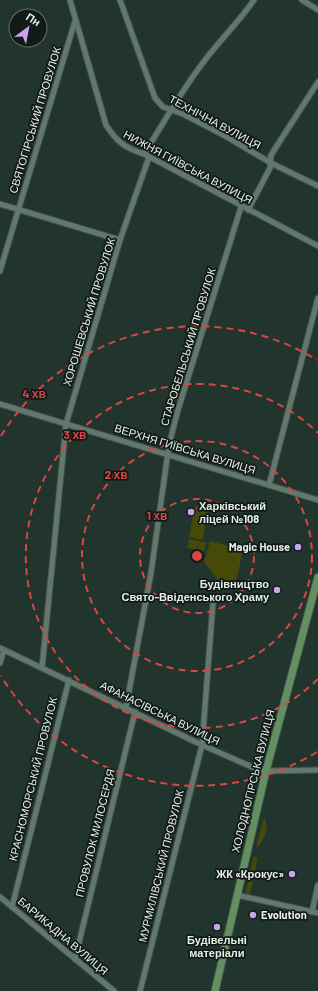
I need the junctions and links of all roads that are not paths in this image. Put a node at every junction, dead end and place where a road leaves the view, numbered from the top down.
1 (70, 0) edge
2 (120, 0) edge
3 (254, 0) edge
4 (306, 1) edge
5 (318, 10) edge
6 (75, 20) junction
7 (318, 82) edge
8 (170, 110) junction
9 (144, 154) junction
10 (150, 157) junction
11 (271, 163) junction
12 (318, 186) edge
13 (0, 204) edge
14 (241, 207) junction
15 (19, 210) junction
16 (248, 210) junction
17 (120, 240) junction
18 (318, 246) edge
19 (0, 271) edge
20 (318, 298) edge
21 (0, 404) edge
22 (66, 424) junction
23 (167, 454) junction
24 (269, 485) junction
25 (318, 500) edge
26 (318, 580) edge
27 (214, 603) dead end
28 (2, 649) edge
29 (0, 663) edge
30 (42, 668) junction
31 (69, 680) junction
32 (126, 707) junction
33 (135, 712) junction
34 (202, 745) junction
35 (318, 770) edge
36 (266, 771) junction
37 (318, 885) edge
38 (237, 895) junction
39 (0, 897) edge
40 (12, 907) junction
41 (312, 912) junction
42 (318, 913) edge
43 (75, 959) junction
44 (114, 991) edge
45 (140, 991) edge
46 (215, 991) edge

1 - 6 street, НИЖНЯ ГИЇВСЬКА ВУЛИЦЯ
2 - 8 street, ТЕХНІЧНА ВУЛИЦЯ
3 - 8 street
4 - 5 street
6 - 9 street, НИЖНЯ ГИЇВСЬКА ВУЛИЦЯ
6 - 15 street, СВЯТОГІРСЬКИЙ ПРОВУЛОК
7 - 11 street
8 - 9 street
8 - 11 street, ТЕХНІЧНА ВУЛИЦЯ
9 - 10 street, НИЖНЯ ГИЇВСЬКА ВУЛИЦЯ
10 - 14 street, НИЖНЯ ГИЇВСЬКА ВУЛИЦЯ
10 - 17 street, ХОРОШЕВСЬКИЙ ПРОВУЛОК
11 - 12 street, ТЕХНІЧНА ВУЛИЦЯ
11 - 16 street
13 - 15 street
14 - 16 street, НИЖНЯ ГИЇВСЬКА ВУЛИЦЯ
14 - 23 street, СТАРОБЕЛЬСЬКИЙ ПРОВУЛОК
15 - 17 street
15 - 19 street, СВЯТОГІРСЬКИЙ ПРОВУЛОК
16 - 18 street, НИЖНЯ ГИЇВСЬКА ВУЛИЦЯ
17 - 22 street, ХОРОШЕВСЬКИЙ ПРОВУЛОК
20 - 24 street
21 - 22 street, ВЕРХНЯ ГИЇВСЬКА ВУЛИЦЯ
22 - 23 street, ВЕРХНЯ ГИЇВСЬКА ВУЛИЦЯ
22 - 30 street, ХОРОШЕВСЬКИЙ ПРОВУЛОК
23 - 24 street, ВЕРХНЯ ГИЇВСЬКА ВУЛИЦЯ
23 - 32 street, СТАРОБЕЛЬСЬКИЙ ПРОВУЛОК
24 - 25 street, ВЕРХНЯ ГИЇВСЬКА ВУЛИЦЯ
26 - 36 main road, ХОЛОДНОГІРСЬКА ВУЛИЦЯ
27 - 34 street, МУРМИЛІВСЬКИЙ ПРОВУЛОК
28 - 29 street
28 - 30 street, АФАНАСІВСЬКА ВУЛИЦЯ
30 - 31 street, АФАНАСІВСЬКА ВУЛИЦЯ
31 - 32 street, АФАНАСІВСЬКА ВУЛИЦЯ
31 - 40 street, КРАСНОМОРСЬКИЙ ПРОВУЛОК
32 - 33 street, АФАНАСІВСЬКА ВУЛИЦЯ
33 - 34 street, АФАНАСІВСЬКА ВУЛИЦЯ
33 - 43 street, ПРОВУЛОК МИЛОСЕРДЯ
34 - 36 street, АФАНАСІВСЬКА ВУЛИЦЯ
34 - 45 street, МУРМИЛІВСЬКИЙ ПРОВУЛОК
35 - 36 street, АФАНАСІВСЬКА ВУЛИЦЯ
36 - 38 main road, ХОЛОДНОГІРСЬКА ВУЛИЦЯ
37 - 41 street
38 - 41 street
38 - 46 main road, ХОЛОДНОГІРСЬКА ВУЛИЦЯ
39 - 40 street, БАРИКАДНА ВУЛИЦЯ
40 - 43 street, БАРИКАДНА ВУЛИЦЯ
41 - 42 street
43 - 44 street, БАРИКАДНА ВУЛИЦЯ

